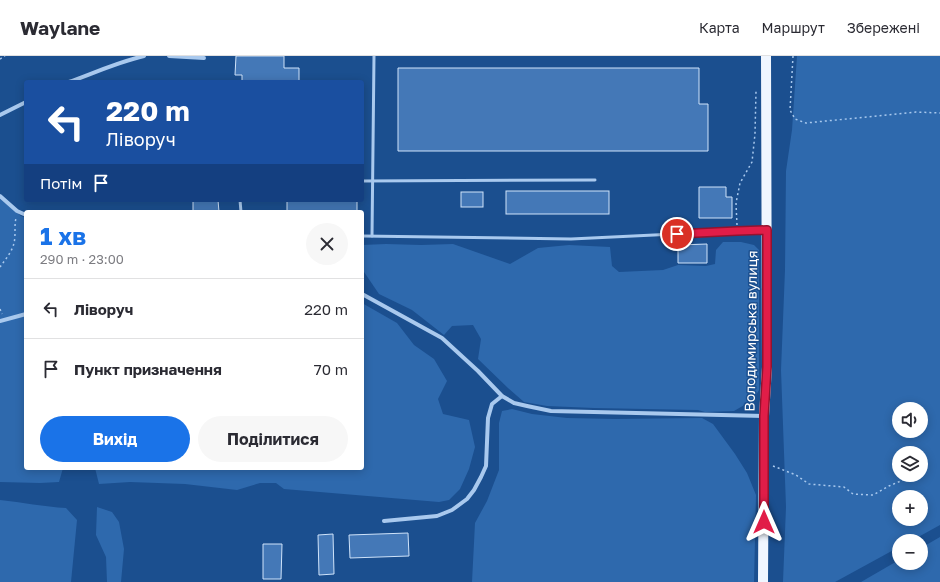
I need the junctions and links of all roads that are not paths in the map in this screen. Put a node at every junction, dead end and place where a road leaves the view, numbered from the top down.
1 (144, 56) edge
2 (168, 56) edge
3 (374, 56) edge
4 (766, 56) edge
5 (204, 58) dead end
6 (74, 80) edge
7 (24, 103) edge
8 (0, 115) edge
9 (595, 180) dead end
10 (364, 181) edge
11 (372, 181) junction
12 (0, 196) edge
13 (24, 214) edge
14 (767, 230) junction
15 (364, 236) edge
16 (372, 236) junction
17 (364, 295) edge
18 (24, 315) edge
19 (0, 321) edge
20 (502, 396) junction
21 (764, 416) junction
22 (384, 521) dead end
23 (763, 582) edge

1 - 6 street
2 - 5 street
3 - 11 lane
4 - 14 main road, Володимирська вулиця
7 - 8 street
9 - 11 lane
10 - 11 lane
11 - 16 lane
12 - 13 street
14 - 16 lane
14 - 21 main road, Володимирська вулиця
15 - 16 lane
17 - 20 street
18 - 19 street
20 - 21 street
20 - 22 street
21 - 23 main road, Володимирська вулиця

